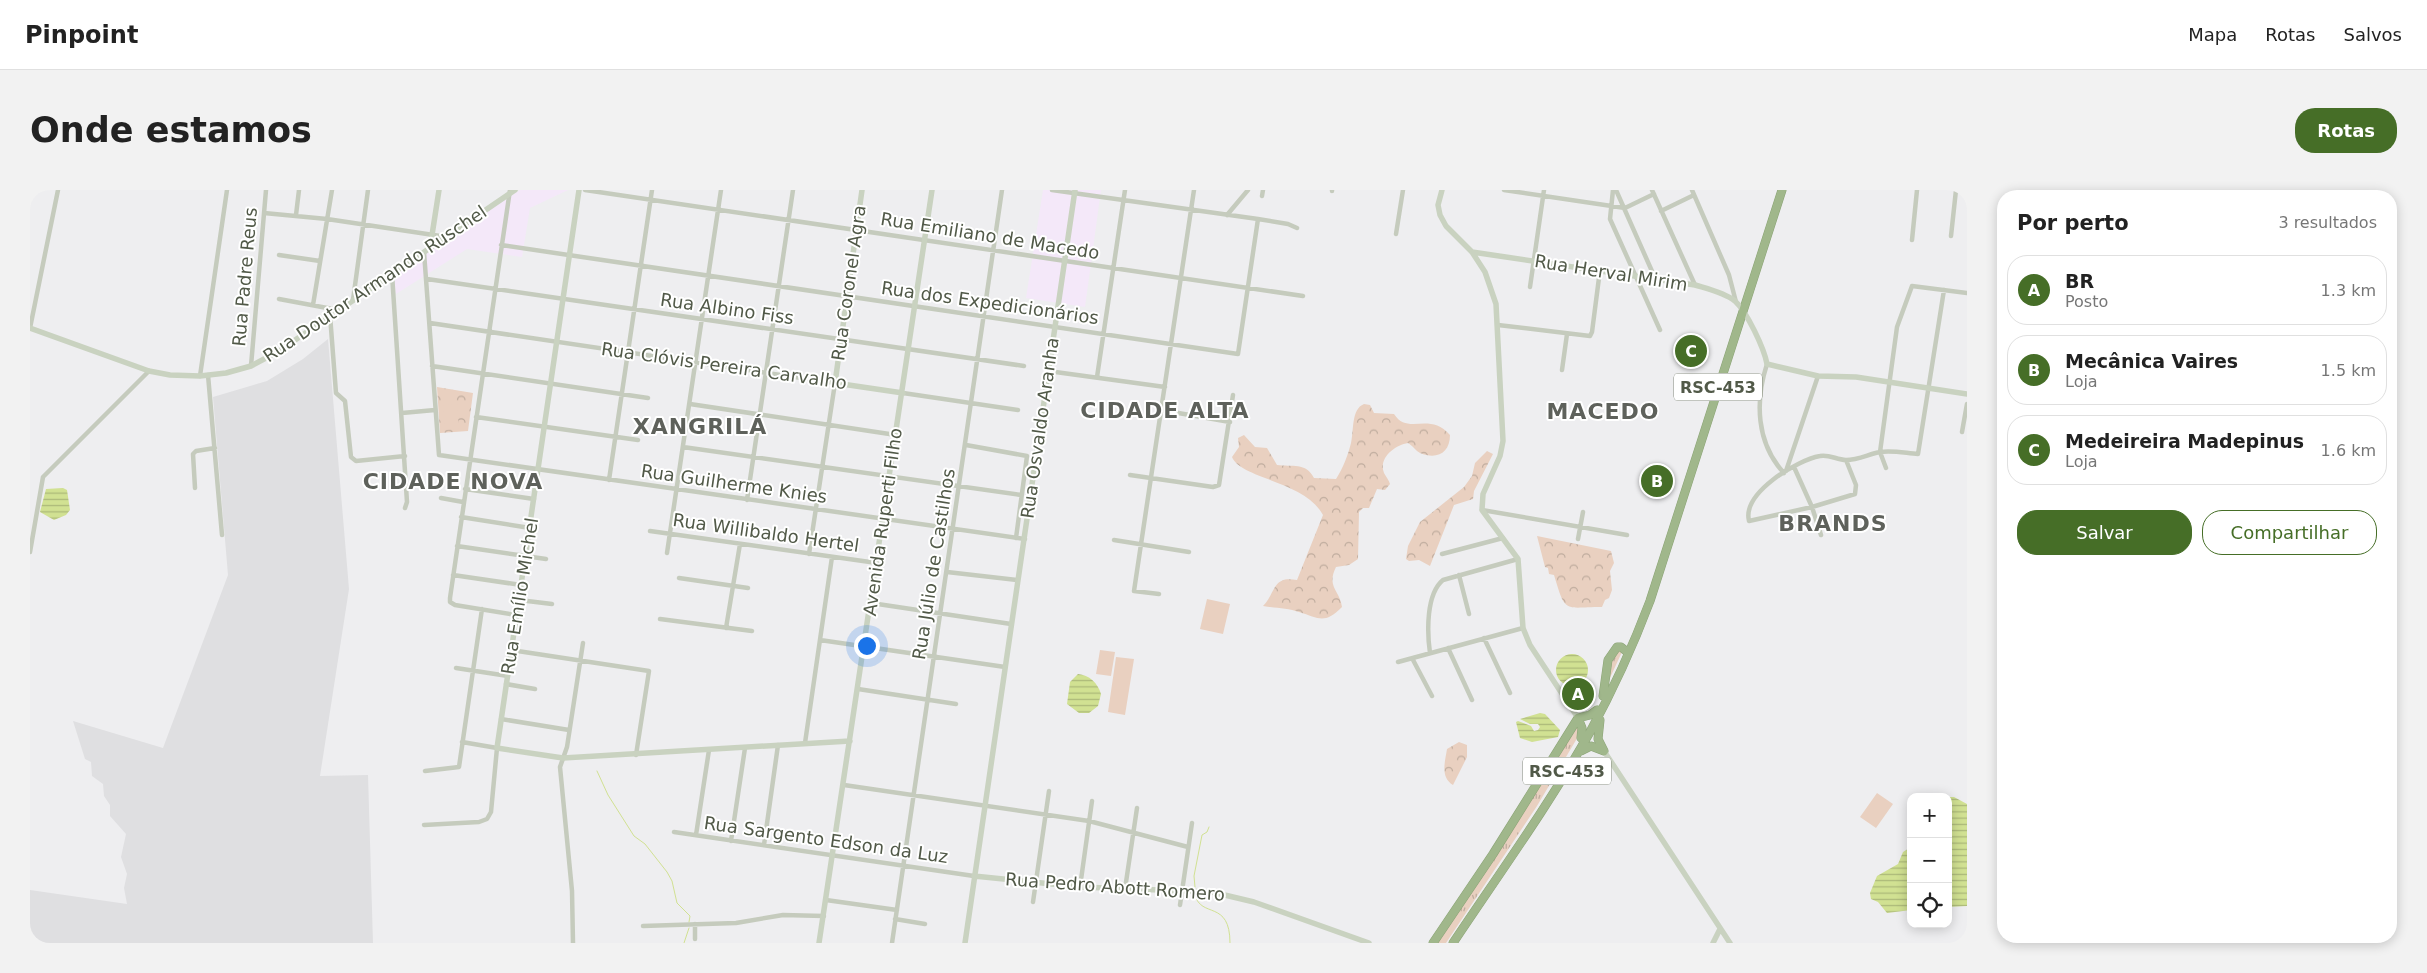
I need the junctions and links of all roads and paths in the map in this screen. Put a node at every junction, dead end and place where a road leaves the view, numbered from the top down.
1 (58, 190) edge
2 (227, 190) edge
3 (266, 190) edge
4 (299, 190) edge
5 (332, 190) edge
6 (368, 190) edge
7 (439, 190) edge
8 (515, 190) edge
9 (579, 190) edge
10 (585, 190) edge
11 (652, 190) edge
12 (721, 190) edge
13 (793, 190) edge
14 (862, 190) edge
15 (932, 190) edge
16 (1002, 190) edge
17 (1052, 190) edge
18 (1125, 190) edge
19 (1194, 190) edge
20 (1248, 190) edge
21 (1403, 190) edge
22 (1442, 190) edge
23 (1504, 190) edge
24 (1544, 190) edge
25 (1615, 190) edge
26 (1692, 190) edge
27 (1782, 190) edge
28 (1917, 190) edge
29 (1957, 190) edge
30 (1967, 191) edge
31 (510, 192) edge
32 (1075, 192) edge
33 (1653, 192) edge
34 (1694, 195) junction
35 (1543, 197) junction
36 (651, 199) junction
37 (1123, 200) junction
38 (1611, 207) junction
39 (1625, 208) junction
40 (718, 209) junction
41 (1191, 210) junction
42 (1661, 211) junction
43 (264, 213) junction
44 (296, 215) junction
45 (1227, 215) junction
46 (327, 219) junction
47 (788, 219) junction
48 (1258, 219) junction
49 (364, 224) junction
50 (1297, 228) dead end
51 (856, 230) junction
52 (432, 234) junction
53 (1396, 234) dead end
54 (1951, 236) dead end
55 (447, 237) junction
56 (925, 239) junction
57 (1912, 240) dead end
58 (501, 245) junction
59 (427, 250) junction
60 (994, 250) junction
61 (1472, 252) junction
62 (279, 255) dead end
63 (571, 255) junction
64 (1066, 261) junction
65 (1534, 261) junction
66 (320, 262) junction
67 (641, 266) junction
68 (1114, 268) junction
69 (1600, 270) junction
70 (392, 274) junction
71 (708, 275) junction
72 (1635, 276) junction
73 (1181, 278) junction
74 (1655, 278) junction
75 (427, 279) junction
76 (1695, 285) junction
77 (778, 286) junction
78 (1530, 287) dead end
79 (1247, 288) junction
80 (494, 289) junction
81 (1944, 290) junction
82 (1967, 293) edge
83 (847, 296) junction
84 (1303, 296) dead end
85 (278, 299) dead end
86 (563, 299) junction
87 (353, 300) junction
88 (1736, 302) junction
89 (313, 306) junction
90 (915, 306) junction
91 (338, 310) junction
92 (635, 310) junction
93 (1743, 311) junction
94 (330, 315) junction
95 (984, 316) junction
96 (702, 319) junction
97 (430, 322) junction
98 (1498, 325) junction
99 (1054, 326) junction
100 (30, 328) edge
101 (772, 330) junction
102 (1660, 330) dead end
103 (488, 331) junction
104 (1105, 334) junction
105 (1567, 334) junction
106 (841, 340) junction
107 (557, 342) junction
108 (1171, 345) junction
109 (909, 350) junction
110 (628, 352) junction
111 (978, 360) junction
112 (696, 362) junction
113 (1766, 364) junction
114 (251, 366) junction
115 (432, 366) junction
116 (1024, 366) dead end
117 (1562, 370) dead end
118 (149, 371) junction
119 (1048, 371) junction
120 (766, 372) junction
121 (482, 374) junction
122 (208, 375) junction
123 (200, 376) junction
124 (1818, 376) junction
125 (1097, 377) junction
126 (1890, 382) junction
127 (835, 383) junction
128 (551, 384) junction
129 (1165, 387) junction
130 (1929, 388) junction
131 (903, 393) junction
132 (622, 394) junction
133 (1967, 394) edge
134 (1233, 395) dead end
135 (648, 398) dead end
136 (972, 403) junction
137 (690, 404) junction
138 (1967, 404) edge
139 (435, 410) junction
140 (1018, 410) dead end
141 (1161, 410) junction
142 (402, 413) junction
143 (759, 415) junction
144 (476, 417) junction
145 (1230, 422) junction
146 (828, 425) junction
147 (544, 427) junction
148 (1962, 432) dead end
149 (896, 435) junction
150 (616, 437) junction
151 (638, 440) dead end
152 (966, 445) junction
153 (683, 447) junction
154 (215, 448) junction
155 (1880, 452) junction
156 (405, 456) junction
157 (753, 457) junction
158 (470, 460) junction
159 (1846, 460) junction
160 (822, 467) junction
161 (1794, 467) junction
162 (1886, 468) dead end
163 (538, 470) junction
164 (1785, 472) junction
165 (1130, 475) dead end
166 (891, 477) junction
167 (1151, 478) junction
168 (610, 480) junction
169 (960, 487) junction
170 (195, 488) dead end
171 (465, 489) junction
172 (677, 489) junction
173 (1021, 496) junction
174 (442, 498) dead end
175 (534, 498) junction
176 (748, 500) junction
177 (463, 502) junction
178 (1812, 507) junction
179 (405, 508) dead end
180 (816, 509) junction
181 (1482, 510) junction
182 (1583, 512) dead end
183 (461, 517) junction
184 (884, 519) junction
185 (1580, 527) junction
186 (530, 528) junction
187 (954, 529) junction
188 (650, 531) dead end
189 (670, 534) junction
190 (222, 535) dead end
191 (1627, 535) dead end
192 (1821, 535) dead end
193 (1016, 538) junction
194 (1503, 538) junction
195 (1025, 539) junction
196 (1114, 540) dead end
197 (1578, 540) dead end
198 (740, 544) junction
199 (1141, 544) junction
200 (457, 546) junction
201 (30, 552) edge
202 (1189, 552) dead end
203 (667, 553) dead end
204 (809, 554) junction
205 (1442, 554) dead end
206 (526, 556) junction
207 (832, 557) junction
208 (1518, 558) junction
209 (546, 559) dead end
210 (877, 563) junction
211 (947, 572) junction
212 (453, 575) junction
213 (1460, 575) junction
214 (679, 578) dead end
215 (1017, 580) junction
216 (521, 585) junction
217 (1655, 585) junction
218 (733, 586) junction
219 (748, 588) dead end
220 (1159, 594) dead end
221 (519, 600) junction
222 (871, 603) junction
223 (552, 604) dead end
224 (482, 609) junction
225 (940, 613) junction
226 (1469, 614) dead end
227 (516, 615) junction
228 (660, 619) dead end
229 (1011, 624) junction
230 (726, 628) junction
231 (1523, 628) junction
232 (752, 631) dead end
233 (1484, 638) junction
234 (820, 640) junction
235 (583, 643) dead end
236 (865, 646) junction
237 (1448, 648) junction
238 (511, 650) junction
239 (1626, 651) junction
240 (1430, 653) junction
241 (934, 656) junction
242 (1412, 658) junction
243 (581, 660) junction
244 (1398, 662) dead end
245 (1624, 664) junction
246 (1005, 667) junction
247 (456, 668) dead end
248 (473, 670) junction
249 (508, 676) junction
250 (506, 684) junction
251 (535, 689) dead end
252 (858, 689) junction
253 (1510, 693) dead end
254 (1432, 696) dead end
255 (1604, 699) junction
256 (927, 700) junction
257 (1472, 700) dead end
258 (956, 704) dead end
259 (1597, 710) junction
260 (1578, 718) junction
261 (501, 719) junction
262 (570, 730) junction
263 (1581, 738) junction
264 (850, 741) junction
265 (462, 742) junction
266 (805, 744) junction
267 (778, 745) junction
268 (497, 748) junction
269 (745, 748) junction
270 (709, 750) junction
271 (1604, 751) junction
272 (636, 755) junction
273 (563, 758) junction
274 (1571, 765) junction
275 (425, 771) dead end
276 (844, 785) junction
277 (1049, 791) dead end
278 (914, 795) junction
279 (1092, 801) dead end
280 (985, 806) junction
281 (1136, 808) dead end
282 (1046, 814) junction
283 (1089, 821) junction
284 (1192, 823) dead end
285 (424, 825) dead end
286 (674, 832) dead end
287 (1133, 832) junction
288 (696, 835) junction
289 (731, 840) junction
290 (764, 846) junction
291 (1188, 847) junction
292 (833, 855) junction
293 (904, 866) junction
294 (974, 876) junction
295 (1036, 884) junction
296 (1080, 887) junction
297 (1124, 889) junction
298 (1182, 890) junction
299 (826, 900) junction
300 (1033, 902) dead end
301 (1180, 904) dead end
302 (897, 910) junction
303 (824, 916) junction
304 (895, 919) junction
305 (695, 924) junction
306 (925, 924) dead end
307 (643, 926) dead end
308 (1720, 929) junction
309 (695, 939) dead end
310 (574, 943) edge
311 (821, 943) edge
312 (892, 943) edge
313 (965, 943) edge
314 (1369, 943) edge
315 (1433, 943) edge
316 (1449, 943) edge
317 (1453, 943) edge
318 (1713, 943) edge
319 (1730, 943) edge

1 - 100 street
2 - 123 street
3 - 43 street, Rua Padre Reus
4 - 44 street
5 - 46 street
6 - 49 street
7 - 52 main road
8 - 31 main road, Rua Doutor Armando Ruschel
9 - 63 main road, Rua Emílio Michel
10 - 36 street, Rua Emiliano de Macedo
11 - 36 street
12 - 40 street
13 - 47 street
14 - 51 main road, Rua Coronel Agra
15 - 56 main road, Avenida Ruperti Filho
16 - 60 street, Rua Júlio de Castilhos
17 - 32 street
18 - 37 street
19 - 41 street
20 - 45 street
21 - 53 street
22 - 61 main road
23 - 35 street
24 - 35 street
25 - 38 street
25 - 39 street
26 - 34 street
27 - 93 highway, RSC-453
28 - 57 street
29 - 30 street
29 - 54 street
31 - 55 main road, Rua Doutor Armando Ruschel
31 - 58 street
32 - 37 street
32 - 64 main road, Rua Osvaldo Aranha
33 - 39 street
33 - 42 street
34 - 42 street
34 - 88 street
35 - 38 street
35 - 65 street
36 - 40 street, Rua Emiliano de Macedo
36 - 67 street
37 - 41 street
37 - 68 street
38 - 39 street
38 - 72 street
39 - 74 street
40 - 47 street, Rua Emiliano de Macedo
40 - 71 street
41 - 45 street
41 - 73 street
42 - 76 street
43 - 44 street
43 - 114 street, Rua Padre Reus
44 - 46 street
45 - 48 street
46 - 49 street
46 - 66 street
47 - 51 street, Rua Emiliano de Macedo
47 - 77 street
48 - 50 street
48 - 79 street
49 - 52 street
49 - 87 street
51 - 56 street, Rua Emiliano de Macedo
51 - 83 main road, Rua Coronel Agra
52 - 55 street
52 - 59 main road
55 - 59 main road, Rua Doutor Armando Ruschel
56 - 60 street, Rua Emiliano de Macedo
56 - 90 main road, Avenida Ruperti Filho
58 - 63 street, Rua dos Expedicionários
58 - 80 street
59 - 70 main road, Rua Doutor Armando Ruschel
59 - 75 street
60 - 64 street, Rua Emiliano de Macedo
60 - 95 street, Rua Júlio de Castilhos
61 - 65 main road, Rua Herval Mirim
61 - 98 main road
62 - 66 street
63 - 67 street, Rua dos Expedicionários
63 - 86 main road, Rua Emílio Michel
64 - 68 street, Rua Emiliano de Macedo
64 - 99 main road, Rua Osvaldo Aranha
65 - 69 main road, Rua Herval Mirim
65 - 78 street
66 - 89 street
67 - 71 street, Rua dos Expedicionários
67 - 92 street
68 - 73 street, Rua Emiliano de Macedo
68 - 104 street
69 - 72 main road, Rua Herval Mirim
69 - 105 street
70 - 87 main road, Rua Doutor Armando Ruschel
70 - 142 street
71 - 77 street, Rua dos Expedicionários
71 - 96 street
72 - 74 main road, Rua Herval Mirim
72 - 102 street
73 - 79 street, Rua Emiliano de Macedo
73 - 108 street
74 - 76 main road, Rua Herval Mirim
75 - 80 street, Rua Albino Fiss
75 - 97 street
76 - 88 main road, Rua Herval Mirim
77 - 83 street, Rua dos Expedicionários
77 - 101 street
79 - 84 street, Rua Emiliano de Macedo
79 - 108 street, Rua dos Expedicionários
80 - 86 street, Rua Albino Fiss
80 - 103 street
81 - 82 street
81 - 126 street
81 - 130 street
83 - 90 street, Rua dos Expedicionários
83 - 106 main road, Rua Coronel Agra
85 - 89 street
86 - 92 street, Rua Albino Fiss
86 - 107 main road, Rua Emílio Michel
87 - 91 main road, Rua Doutor Armando Ruschel
88 - 93 main road, Rua Herval Mirim
89 - 91 street
90 - 95 street, Rua dos Expedicionários
90 - 109 main road, Avenida Ruperti Filho
91 - 94 main road, Rua Doutor Armando Ruschel
92 - 96 street, Rua Albino Fiss
92 - 110 street
93 - 113 main road, Rua Herval Mirim
93 - 217 highway, RSC-453
94 - 114 main road, Rua Doutor Armando Ruschel
94 - 156 street
95 - 99 street, Rua dos Expedicionários
95 - 111 street, Rua Júlio de Castilhos
96 - 101 street, Rua Albino Fiss
96 - 112 street
97 - 103 street, Rua Clóvis Pereira Carvalho
97 - 115 street
98 - 105 street
98 - 181 main road
99 - 104 street, Rua dos Expedicionários
99 - 119 main road, Rua Osvaldo Aranha
100 - 118 main road, Rua Doutor Armando Ruschel
101 - 106 street, Rua Albino Fiss
101 - 120 street
103 - 107 street, Rua Clóvis Pereira Carvalho
103 - 121 street
104 - 108 street, Rua dos Expedicionários
104 - 125 street
105 - 117 street
106 - 109 street, Rua Albino Fiss
106 - 127 main road, Rua Coronel Agra
107 - 110 street, Rua Clóvis Pereira Carvalho
107 - 128 main road, Rua Emílio Michel
108 - 129 street
109 - 111 street, Rua Albino Fiss
109 - 131 main road, Avenida Ruperti Filho
110 - 112 street, Rua Clóvis Pereira Carvalho
110 - 132 street
111 - 116 street, Rua Albino Fiss
111 - 136 street, Rua Júlio de Castilhos
112 - 120 street, Rua Clóvis Pereira Carvalho
112 - 137 street
113 - 124 main road
113 - 164 street
114 - 122 main road, Rua Doutor Armando Ruschel
115 - 121 street
115 - 139 street
118 - 123 main road, Rua Doutor Armando Ruschel
118 - 201 street
119 - 125 street
119 - 195 main road, Rua Osvaldo Aranha
120 - 127 street, Rua Clóvis Pereira Carvalho
120 - 143 street
121 - 128 street
121 - 144 street
122 - 123 main road, Rua Doutor Armando Ruschel
122 - 154 street
124 - 126 main road
124 - 164 street
125 - 129 street
126 - 130 main road
126 - 155 street
127 - 131 main road, Rua Clóvis Pereira Carvalho
127 - 146 street, Rua Coronel Agra
128 - 132 street
128 - 147 main road, Rua Emílio Michel
129 - 141 street
130 - 133 main road
130 - 155 street
131 - 136 street, Rua Clóvis Pereira Carvalho
131 - 149 main road, Avenida Ruperti Filho
132 - 135 street
132 - 150 street
134 - 145 street
136 - 140 street, Rua Clóvis Pereira Carvalho
136 - 152 street, Rua Júlio de Castilhos
137 - 143 street
137 - 153 street
138 - 148 street
139 - 142 street
139 - 158 street, Rua Guilherme Knies
141 - 145 street
141 - 167 street
142 - 156 street
143 - 146 street
143 - 157 street
144 - 147 street
144 - 158 street
145 - 167 street
146 - 149 street
146 - 160 street, Rua Coronel Agra
147 - 150 street
147 - 163 main road, Rua Emílio Michel
149 - 166 main road, Avenida Ruperti Filho
150 - 151 street
150 - 168 street
152 - 169 street, Rua Júlio de Castilhos
152 - 173 street
153 - 157 street
153 - 172 street
154 - 170 street
154 - 190 street
155 - 159 street
155 - 162 street
156 - 179 street
157 - 160 street
157 - 176 street
158 - 163 street, Rua Guilherme Knies
158 - 171 street
159 - 161 street
159 - 178 street
160 - 166 street
160 - 180 street, Rua Coronel Agra
161 - 164 street
161 - 178 street
163 - 168 street, Rua Guilherme Knies
163 - 175 main road, Rua Emílio Michel
164 - 178 street
165 - 167 street
166 - 169 street
166 - 184 main road, Avenida Ruperti Filho
167 - 199 street
168 - 172 street, Rua Guilherme Knies
169 - 173 street
169 - 187 street, Rua Júlio de Castilhos
171 - 175 street
171 - 177 street
172 - 176 street, Rua Guilherme Knies
172 - 189 street
173 - 193 street
174 - 177 street
175 - 186 main road, Rua Emílio Michel
176 - 180 street, Rua Guilherme Knies
177 - 183 street
178 - 192 street
180 - 184 street, Rua Guilherme Knies
180 - 204 street, Rua Coronel Agra
181 - 185 street
181 - 194 main road
182 - 185 street
183 - 186 street
183 - 200 street
184 - 187 street, Rua Guilherme Knies
184 - 210 main road, Avenida Ruperti Filho
185 - 191 street
185 - 197 street
186 - 206 main road, Rua Emílio Michel
187 - 193 street, Rua Guilherme Knies
187 - 211 street, Rua Júlio de Castilhos
188 - 189 street, Rua Willibaldo Hertel
189 - 198 street, Rua Willibaldo Hertel
189 - 203 street
193 - 195 street, Rua Guilherme Knies
194 - 205 street
194 - 208 main road
195 - 215 main road, Rua Osvaldo Aranha
196 - 199 street
198 - 204 street, Rua Willibaldo Hertel
198 - 218 street
199 - 202 street
199 - 220 street
200 - 206 street
200 - 212 street
204 - 207 street, Rua Willibaldo Hertel
206 - 209 street
206 - 216 main road, Rua Emílio Michel
207 - 210 street, Rua Willibaldo Hertel
207 - 234 street
208 - 213 street
208 - 231 main road
210 - 222 main road, Avenida Ruperti Filho
211 - 215 street
211 - 225 street, Rua Júlio de Castilhos
212 - 216 street
212 - 224 street
213 - 226 street
213 - 240 street
214 - 218 street
215 - 229 main road, Rua Osvaldo Aranha
216 - 221 main road, Rua Emílio Michel
217 - 239 highway, RSC-453
217 - 245 highway, RSC-453
218 - 219 street
218 - 230 street
221 - 223 street
221 - 227 main road, Rua Emílio Michel
222 - 225 street
222 - 236 main road, Avenida Ruperti Filho
224 - 227 street
224 - 248 street
225 - 229 street
225 - 241 street, Rua Júlio de Castilhos
227 - 238 main road, Rua Emílio Michel
228 - 230 street
229 - 246 main road, Rua Osvaldo Aranha
230 - 232 street
231 - 233 street
231 - 260 main road
233 - 237 street
233 - 253 street
234 - 236 street
234 - 266 street
235 - 243 street
236 - 241 street
236 - 252 main road, Avenida Ruperti Filho
237 - 240 street
237 - 257 street
238 - 243 street
238 - 249 main road, Rua Emílio Michel
239 - 245 highway
239 - 255 highway, RSC-453
239 - 255 highway
240 - 242 street
241 - 246 street
241 - 256 street, Rua Júlio de Castilhos
242 - 244 street
242 - 254 street
243 - 262 street
243 - 272 street
245 - 255 highway, RSC-453
246 - 280 main road, Rua Osvaldo Aranha
247 - 248 street
248 - 249 street
248 - 265 street
249 - 250 main road, Rua Emílio Michel
250 - 251 street
250 - 261 main road, Rua Emílio Michel
252 - 256 street
252 - 264 main road, Avenida Ruperti Filho
255 - 259 highway, RSC-453
255 - 271 highway
255 - 274 highway, RSC-453
256 - 258 street
256 - 278 street, Rua Júlio de Castilhos
259 - 260 highway
259 - 263 highway, RSC-453
260 - 263 highway
260 - 315 highway
261 - 262 street
261 - 268 main road, Rua Emílio Michel
262 - 273 street
263 - 316 highway, RSC-453
264 - 266 main road
264 - 276 main road, Avenida Ruperti Filho
265 - 268 street
265 - 275 street
266 - 267 main road
267 - 269 main road
267 - 290 street
268 - 273 main road
268 - 285 street, Rua Emílio Michel
269 - 270 main road
269 - 289 street
270 - 272 main road
270 - 288 street
271 - 274 highway
271 - 308 main road
272 - 273 main road
273 - 310 street
274 - 317 highway, RSC-453
276 - 278 street
276 - 292 main road, Avenida Ruperti Filho
277 - 282 street
278 - 280 street
278 - 293 street, Rua Júlio de Castilhos
279 - 283 street
280 - 282 street
280 - 294 main road, Rua Osvaldo Aranha
281 - 287 street
282 - 283 street
282 - 295 street
283 - 287 street
283 - 296 street
284 - 291 street
286 - 288 street, Rua Sargento Edson da Luz
287 - 291 street
287 - 297 street
288 - 289 street, Rua Sargento Edson da Luz
289 - 290 street, Rua Sargento Edson da Luz
290 - 292 street, Rua Sargento Edson da Luz
291 - 298 street
292 - 293 street, Rua Sargento Edson da Luz
292 - 299 main road, Avenida Ruperti Filho
293 - 294 street, Rua Sargento Edson da Luz
293 - 302 street, Rua Júlio de Castilhos
294 - 295 main road, Rua Pedro Abott Romero
294 - 313 main road, Rua Osvaldo Aranha
295 - 296 main road, Rua Pedro Abott Romero
295 - 300 street
296 - 297 main road, Rua Pedro Abott Romero
297 - 298 main road, Rua Pedro Abott Romero
298 - 301 street
298 - 314 main road, Rua Pedro Abott Romero
299 - 302 street
299 - 303 main road, Avenida Ruperti Filho
302 - 304 street, Rua Júlio de Castilhos
303 - 305 street
303 - 311 main road, Avenida Ruperti Filho
304 - 306 street
304 - 312 street, Rua Júlio de Castilhos
305 - 307 street
305 - 309 street
308 - 318 main road
308 - 319 main road

